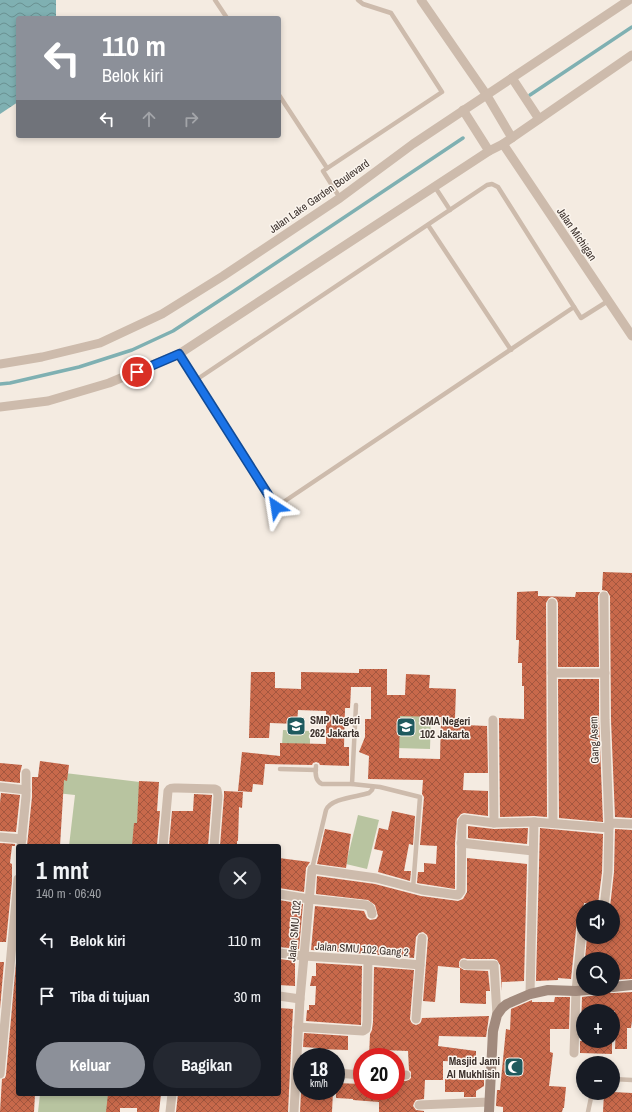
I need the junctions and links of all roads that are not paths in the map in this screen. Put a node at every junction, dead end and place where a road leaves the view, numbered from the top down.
1 (215, 0) edge
2 (358, 0) edge
3 (421, 0) edge
4 (629, 0) edge
5 (226, 16) edge
6 (632, 56) edge
7 (512, 78) junction
8 (486, 94) junction
9 (281, 99) edge
10 (463, 110) junction
11 (538, 119) junction
12 (512, 138) junction
13 (503, 144) junction
14 (489, 151) junction
15 (328, 168) junction
16 (434, 187) junction
17 (340, 198) junction
18 (450, 210) junction
19 (428, 225) junction
20 (608, 301) junction
21 (574, 307) junction
22 (632, 336) edge
23 (511, 350) junction
24 (179, 354) junction
25 (0, 364) edge
26 (196, 380) junction
27 (0, 408) edge
28 (604, 596) dead end
29 (552, 603) dead end
30 (552, 673) junction
31 (605, 673) junction
32 (356, 705) dead end
33 (493, 720) dead end
34 (280, 769) dead end
35 (26, 773) dead end
36 (352, 784) junction
37 (0, 787) edge
38 (373, 787) junction
39 (26, 790) junction
40 (534, 822) junction
41 (494, 823) junction
42 (553, 823) junction
43 (632, 824) edge
44 (609, 826) junction
45 (0, 837) edge
46 (21, 842) edge
47 (461, 842) junction
48 (163, 844) edge
49 (214, 844) edge
50 (533, 851) junction
51 (312, 869) junction
52 (413, 889) junction
53 (281, 894) edge
54 (309, 899) junction
55 (605, 900) edge
56 (16, 901) edge
57 (372, 914) dead end
58 (422, 938) dead end
59 (281, 952) edge
60 (304, 956) junction
61 (368, 960) junction
62 (464, 964) dead end
63 (420, 965) junction
64 (632, 985) edge
65 (620, 986) edge
66 (576, 991) joint
67 (530, 994) junction
68 (281, 996) edge
69 (300, 999) junction
70 (497, 1015) junction
71 (416, 1019) dead end
72 (298, 1027) junction
73 (299, 1048) edge
74 (574, 1052) dead end
75 (0, 1074) edge
76 (620, 1079) edge
77 (632, 1080) edge
78 (172, 1096) edge
79 (296, 1100) edge
80 (591, 1100) edge
81 (489, 1107) edge
82 (425, 1108) edge
83 (170, 1112) edge
84 (294, 1112) edge
85 (588, 1112) edge

1 - 5 lane
2 - 15 lane
3 - 8 street
4 - 7 street, Jalan Lake Garden Boulevard
6 - 11 street
7 - 8 street, Jalan Lake Garden Boulevard
7 - 11 street
8 - 10 street, Jalan Lake Garden Boulevard
8 - 12 street
9 - 15 lane
10 - 14 street
10 - 17 street, Jalan Lake Garden Boulevard
11 - 12 street
12 - 13 street
13 - 14 street
13 - 20 street, Jalan Michigan
14 - 16 street
15 - 17 lane
16 - 18 lane
16 - 24 street
17 - 25 street, Jalan Lake Garden Boulevard
18 - 19 lane
18 - 21 lane
19 - 23 lane
19 - 26 lane
20 - 21 lane
20 - 22 street, Jalan Michigan
21 - 23 lane
23 - 26 lane
24 - 26 lane
24 - 27 street
28 - 31 street, Gang Asem
29 - 30 street
30 - 31 street
30 - 42 street
31 - 44 street, Gang Asem
32 - 36 lane
33 - 41 street
34 - 36 lane
35 - 39 street
36 - 38 lane
37 - 39 street
38 - 51 lane, Jalan SMU 102
38 - 52 lane
39 - 46 street
40 - 41 street
40 - 42 street
40 - 50 street
41 - 47 street
42 - 44 street
43 - 44 street
44 - 55 street, Gang Asem
45 - 46 street
47 - 50 street
47 - 52 street
48 - 49 street
50 - 67 street
51 - 52 street
51 - 54 street, Jalan SMU 102
53 - 54 street
54 - 57 street
54 - 60 street, Jalan SMU 102
56 - 75 street
58 - 63 street
59 - 60 street, Jalan SMU 102 Gang 2
60 - 61 street, Jalan SMU 102 Gang 2
60 - 69 street, Jalan SMU 102
61 - 63 street, Jalan SMU 102 Gang 2
61 - 72 street
62 - 70 street
63 - 71 street
64 - 65 street
66 - 67 street
66 - 74 street
67 - 70 street
68 - 69 street
69 - 72 street, Jalan SMU 102
70 - 81 street
72 - 73 street, Jalan SMU 102
76 - 77 lane
78 - 83 street
79 - 84 street, Jalan SMU 102
80 - 85 lane
81 - 82 street

